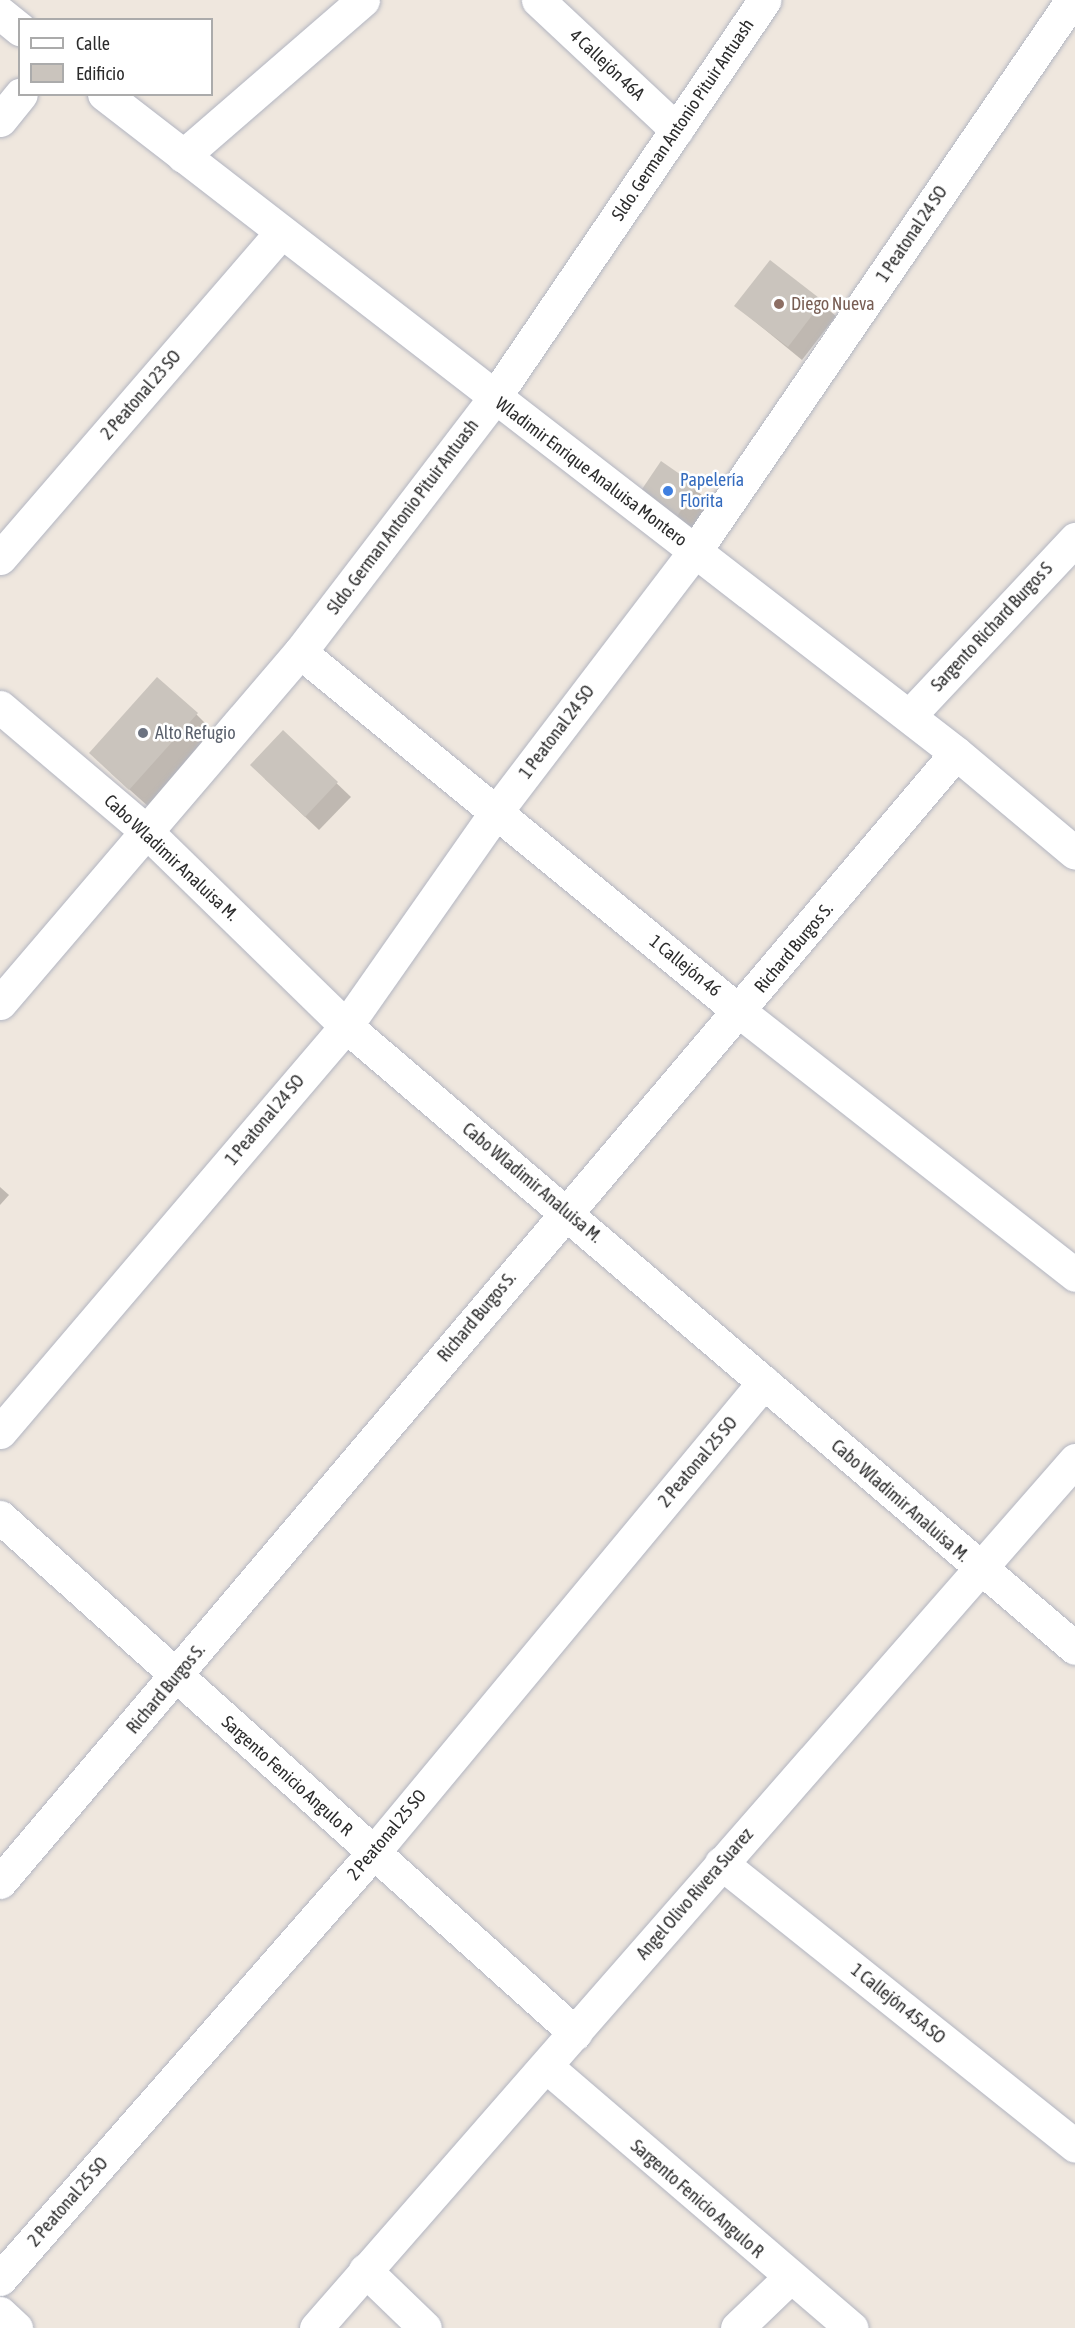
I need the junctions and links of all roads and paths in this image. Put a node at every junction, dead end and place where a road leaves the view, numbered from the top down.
1 (363, 0) edge
2 (538, 0) edge
3 (764, 0) edge
4 (1072, 0) edge
5 (0, 13) edge
6 (18, 27) edge
7 (19, 96) edge
8 (107, 96) edge
9 (0, 120) edge
10 (677, 130) junction
11 (183, 156) junction
12 (281, 233) junction
13 (494, 399) junction
14 (1075, 538) edge
15 (695, 551) junction
16 (0, 558) edge
17 (300, 651) junction
18 (0, 707) edge
19 (909, 716) junction
20 (956, 753) junction
21 (496, 812) junction
22 (145, 830) junction
23 (1075, 853) edge
24 (0, 1003) edge
25 (740, 1011) junction
26 (346, 1026) junction
27 (566, 1211) junction
28 (1075, 1275) edge
29 (764, 1382) junction
30 (0, 1432) edge
31 (1075, 1460) edge
32 (0, 1517) edge
33 (979, 1569) junction
34 (1075, 1648) edge
35 (177, 1677) junction
36 (373, 1853) junction
37 (721, 1863) junction
38 (0, 1882) edge
39 (575, 2033) junction
40 (547, 2067) junction
41 (1075, 2146) edge
42 (365, 2270) junction
43 (0, 2279) edge
44 (788, 2279) junction
45 (0, 2313) edge
46 (16, 2328) edge
47 (316, 2328) edge
48 (425, 2328) edge
49 (737, 2328) edge
50 (851, 2328) edge

1 - 11 street
2 - 10 street, 4 Callejón 46A
3 - 10 street, Sldo. German Antonio Pituir Antuash
4 - 15 street, 1 Peatonal 24 SO
5 - 6 street
7 - 9 street
8 - 11 street, Wladimir Enrique Analuisa Montero
10 - 13 street, Sldo. German Antonio Pituir Antuash
11 - 12 street, Wladimir Enrique Analuisa Montero
12 - 13 street, Wladimir Enrique Analuisa Montero
12 - 16 street, 2 Peatonal 23 SO
13 - 15 street, Wladimir Enrique Analuisa Montero
13 - 17 street, Sldo. German Antonio Pituir Antuash
14 - 19 street, Sargento Richard Burgos S
15 - 19 street, Wladimir Enrique Analuisa Montero
15 - 21 street, 1 Peatonal 24 SO
17 - 21 street, 1 Callejón 46
17 - 22 street, Sldo. German Antonio Pituir Antuash
18 - 22 street, Cabo Wladimir Analuisa M.
19 - 20 street, Wladimir Enrique Analuisa Montero
20 - 23 street, Wladimir Enrique Analuisa Montero
20 - 25 street, Richard Burgos S.
21 - 25 street, 1 Callejón 46
21 - 26 street, 1 Peatonal 24 SO
22 - 24 street, Sldo. German Antonio Pituir Antuash
22 - 26 street, Cabo Wladimir Analuisa M.
25 - 27 street, Richard Burgos S.
25 - 28 street, 1 Callejón 46
26 - 27 street, Cabo Wladimir Analuisa M.
26 - 30 street, 1 Peatonal 24 SO
27 - 29 street, Cabo Wladimir Analuisa M.
27 - 35 street, Richard Burgos S.
29 - 33 street, Cabo Wladimir Analuisa M.
29 - 36 street, 2 Peatonal 25 SO
31 - 33 street, Angel Olivo Rivera Suarez
32 - 35 street, Sargento Fenicio Angulo R
33 - 34 street, Cabo Wladimir Analuisa M.
33 - 37 street, Angel Olivo Rivera Suarez
35 - 36 street, Sargento Fenicio Angulo R
35 - 38 street, Richard Burgos S.
36 - 39 street, Sargento Fenicio Angulo R
36 - 43 street, 2 Peatonal 25 SO
37 - 39 street, Angel Olivo Rivera Suarez
37 - 41 street, 1 Callejón 45A SO
39 - 40 street, Angel Olivo Rivera Suarez
40 - 42 street, Angel Olivo Rivera Suarez
40 - 44 street, Sargento Fenicio Angulo R
42 - 47 street, Angel Olivo Rivera Suarez
42 - 48 street
44 - 49 street
44 - 50 street, Sargento Fenicio Angulo R
45 - 46 street

